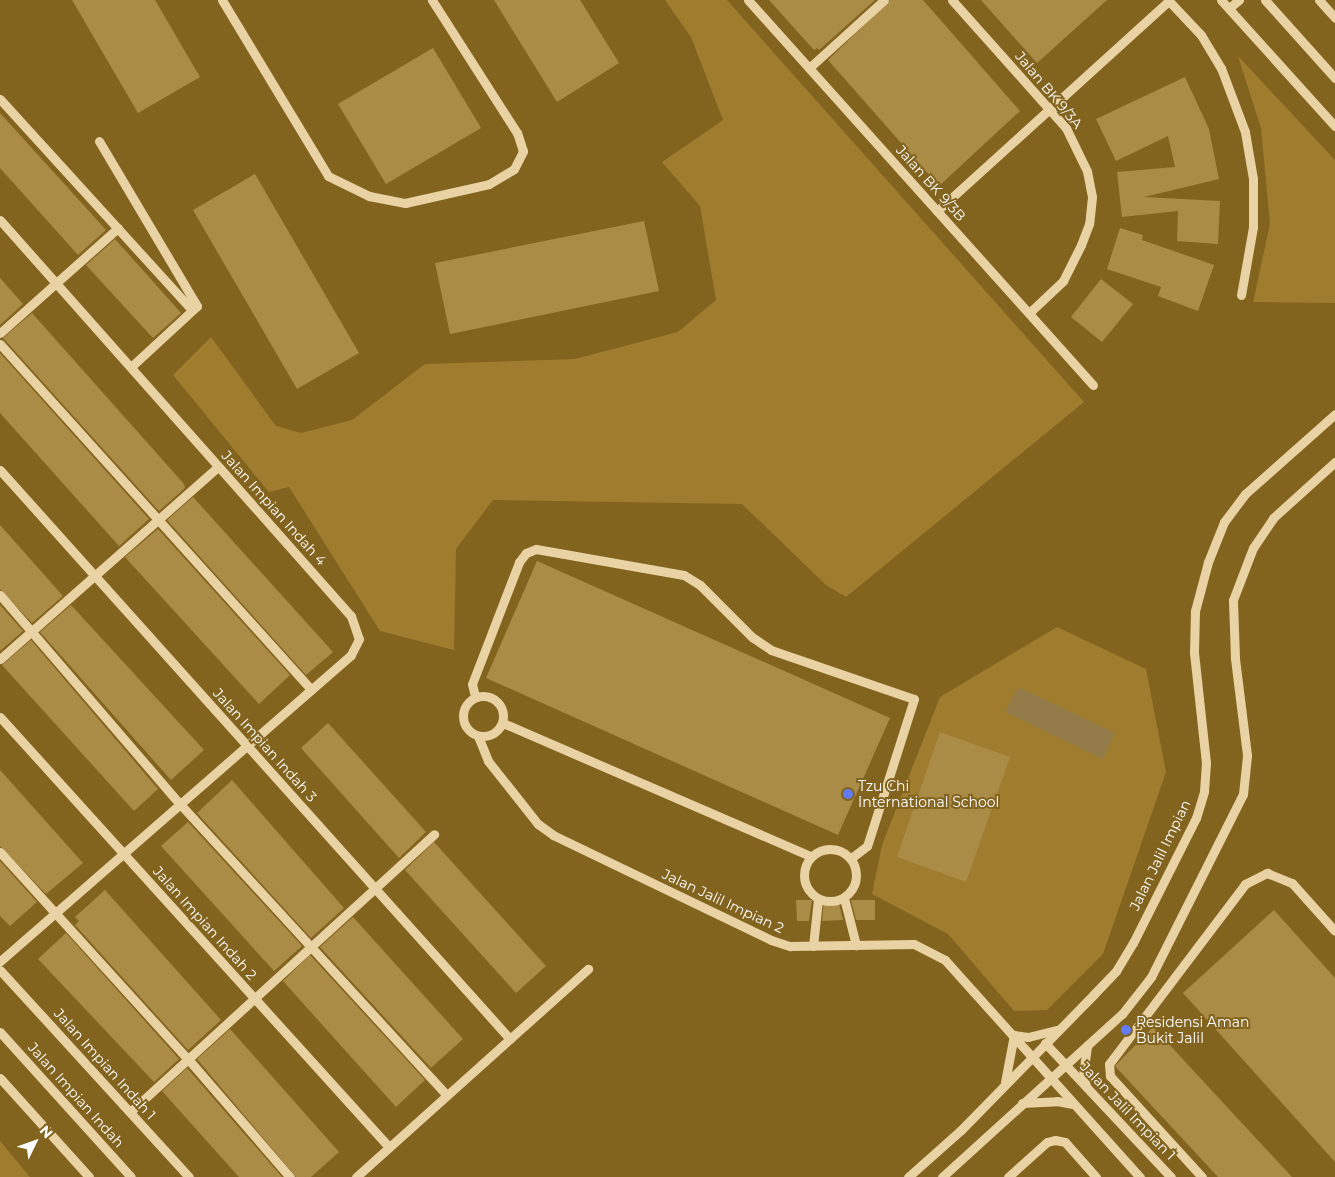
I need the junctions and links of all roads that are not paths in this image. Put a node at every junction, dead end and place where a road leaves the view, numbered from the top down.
1 (222, 0) edge
2 (432, 0) edge
3 (748, 0) edge
4 (884, 0) edge
5 (952, 0) edge
6 (1221, 0) edge
7 (1239, 0) edge
8 (1265, 0) edge
9 (1319, 0) edge
10 (1169, 1) edge
11 (1229, 8) junction
12 (1335, 18) edge
13 (809, 68) junction
14 (1335, 78) edge
15 (0, 99) edge
16 (1050, 108) junction
17 (1335, 126) edge
18 (99, 141) dead end
19 (937, 211) junction
20 (0, 220) edge
21 (118, 228) junction
22 (57, 283) junction
23 (1241, 295) dead end
24 (192, 310) junction
25 (1028, 313) junction
26 (0, 333) edge
27 (0, 344) edge
28 (130, 367) junction
29 (1093, 385) dead end
30 (1335, 414) edge
31 (1335, 462) edge
32 (218, 467) junction
33 (0, 470) edge
34 (158, 520) junction
35 (95, 576) junction
36 (0, 595) edge
37 (32, 631) junction
38 (0, 659) edge
39 (311, 690) junction
40 (475, 696) junction
41 (0, 717) edge
42 (503, 723) junction
43 (478, 736) junction
44 (247, 746) junction
45 (180, 804) junction
46 (434, 834) dead end
47 (0, 852) edge
48 (124, 853) junction
49 (811, 856) junction
50 (851, 858) junction
51 (375, 888) junction
52 (844, 898) junction
53 (818, 899) junction
54 (55, 913) junction
55 (1335, 931) edge
56 (856, 945) junction
57 (813, 946) junction
58 (311, 947) junction
59 (0, 961) edge
60 (588, 969) dead end
61 (0, 970) edge
62 (254, 998) junction
63 (1057, 1030) junction
64 (0, 1032) edge
65 (1014, 1035) junction
66 (510, 1039) junction
67 (1044, 1043) junction
68 (1087, 1045) junction
69 (1032, 1056) junction
70 (188, 1059) junction
71 (1064, 1065) junction
72 (0, 1078) edge
73 (1050, 1078) junction
74 (1004, 1085) junction
75 (1087, 1087) junction
76 (447, 1095) junction
77 (1021, 1103) junction
78 (1074, 1104) junction
79 (130, 1112) junction
80 (389, 1148) junction
81 (89, 1177) edge
82 (131, 1177) edge
83 (189, 1177) edge
84 (290, 1177) edge
85 (356, 1177) edge
86 (908, 1177) edge
87 (942, 1177) edge
88 (1008, 1177) edge
89 (1096, 1177) edge
90 (1140, 1177) edge
91 (1171, 1177) edge
92 (1202, 1177) edge

1 - 2 street
3 - 13 street, Jalan BK 9/3B
4 - 13 street
5 - 16 street, Jalan BK 9/3A
6 - 11 street
7 - 11 street
8 - 14 street
9 - 12 street
10 - 16 street
10 - 23 street
11 - 17 street
13 - 19 street, Jalan BK 9/3B
15 - 21 street
16 - 19 street
16 - 25 street, Jalan BK 9/3A
18 - 24 street
19 - 25 street, Jalan BK 9/3B
20 - 22 street, Jalan Impian Indah 4
21 - 22 street
21 - 24 street
22 - 26 street
22 - 28 street, Jalan Impian Indah 4
24 - 28 street
25 - 29 street, Jalan BK 9/3B
27 - 34 street
28 - 32 street, Jalan Impian Indah 4
30 - 63 street, Jalan Jalil Impian
31 - 68 street
32 - 34 street
32 - 39 street, Jalan Impian Indah 4
33 - 35 street, Jalan Impian Indah 3
34 - 35 street
34 - 39 street
35 - 37 street
35 - 44 street, Jalan Impian Indah 3
36 - 37 street
37 - 38 street
37 - 45 street
39 - 44 street, Jalan Impian Indah 4
40 - 42 street
40 - 43 street
40 - 50 street
41 - 48 street, Jalan Impian Indah 2
42 - 43 street
42 - 49 street
43 - 57 street, Jalan Jalil Impian 2
44 - 45 street, Jalan Impian Indah 4
44 - 51 street, Jalan Impian Indah 3
45 - 48 street, Jalan Impian Indah 4
45 - 58 street
46 - 51 street
47 - 54 street
48 - 54 street, Jalan Impian Indah 4
48 - 62 street, Jalan Impian Indah 2
49 - 50 street
49 - 53 street
50 - 52 street
51 - 58 street
51 - 66 street, Jalan Impian Indah 3
52 - 53 street
52 - 56 street
53 - 57 street
54 - 59 street, Jalan Impian Indah 4
54 - 70 street
55 - 92 street
56 - 57 street, Jalan Jalil Impian 2
56 - 65 street, Jalan Jalil Impian 2
58 - 62 street
58 - 76 street
60 - 66 street
61 - 79 street, Jalan Impian Indah 1
62 - 70 street
62 - 80 street, Jalan Impian Indah 2
63 - 65 street
63 - 67 street, Jalan Jalil Impian
64 - 82 street, Jalan Impian Indah
65 - 69 street, Jalan Jalil Impian 2
65 - 74 street
66 - 76 street
67 - 69 street, Jalan Jalil Impian
67 - 71 street, Jalan Jalil Impian 1
68 - 71 street
68 - 75 street
69 - 73 street, Jalan Jalil Impian 2
69 - 74 street, Jalan Jalil Impian
70 - 79 street
70 - 84 street
71 - 73 street
71 - 75 street, Jalan Jalil Impian 1
72 - 81 street
73 - 77 street
73 - 78 street
74 - 86 street, Jalan Jalil Impian
75 - 91 street, Jalan Jalil Impian 1
76 - 80 street
77 - 78 street
77 - 87 street
78 - 90 street
79 - 83 street, Jalan Impian Indah 1
80 - 85 street
88 - 89 street

